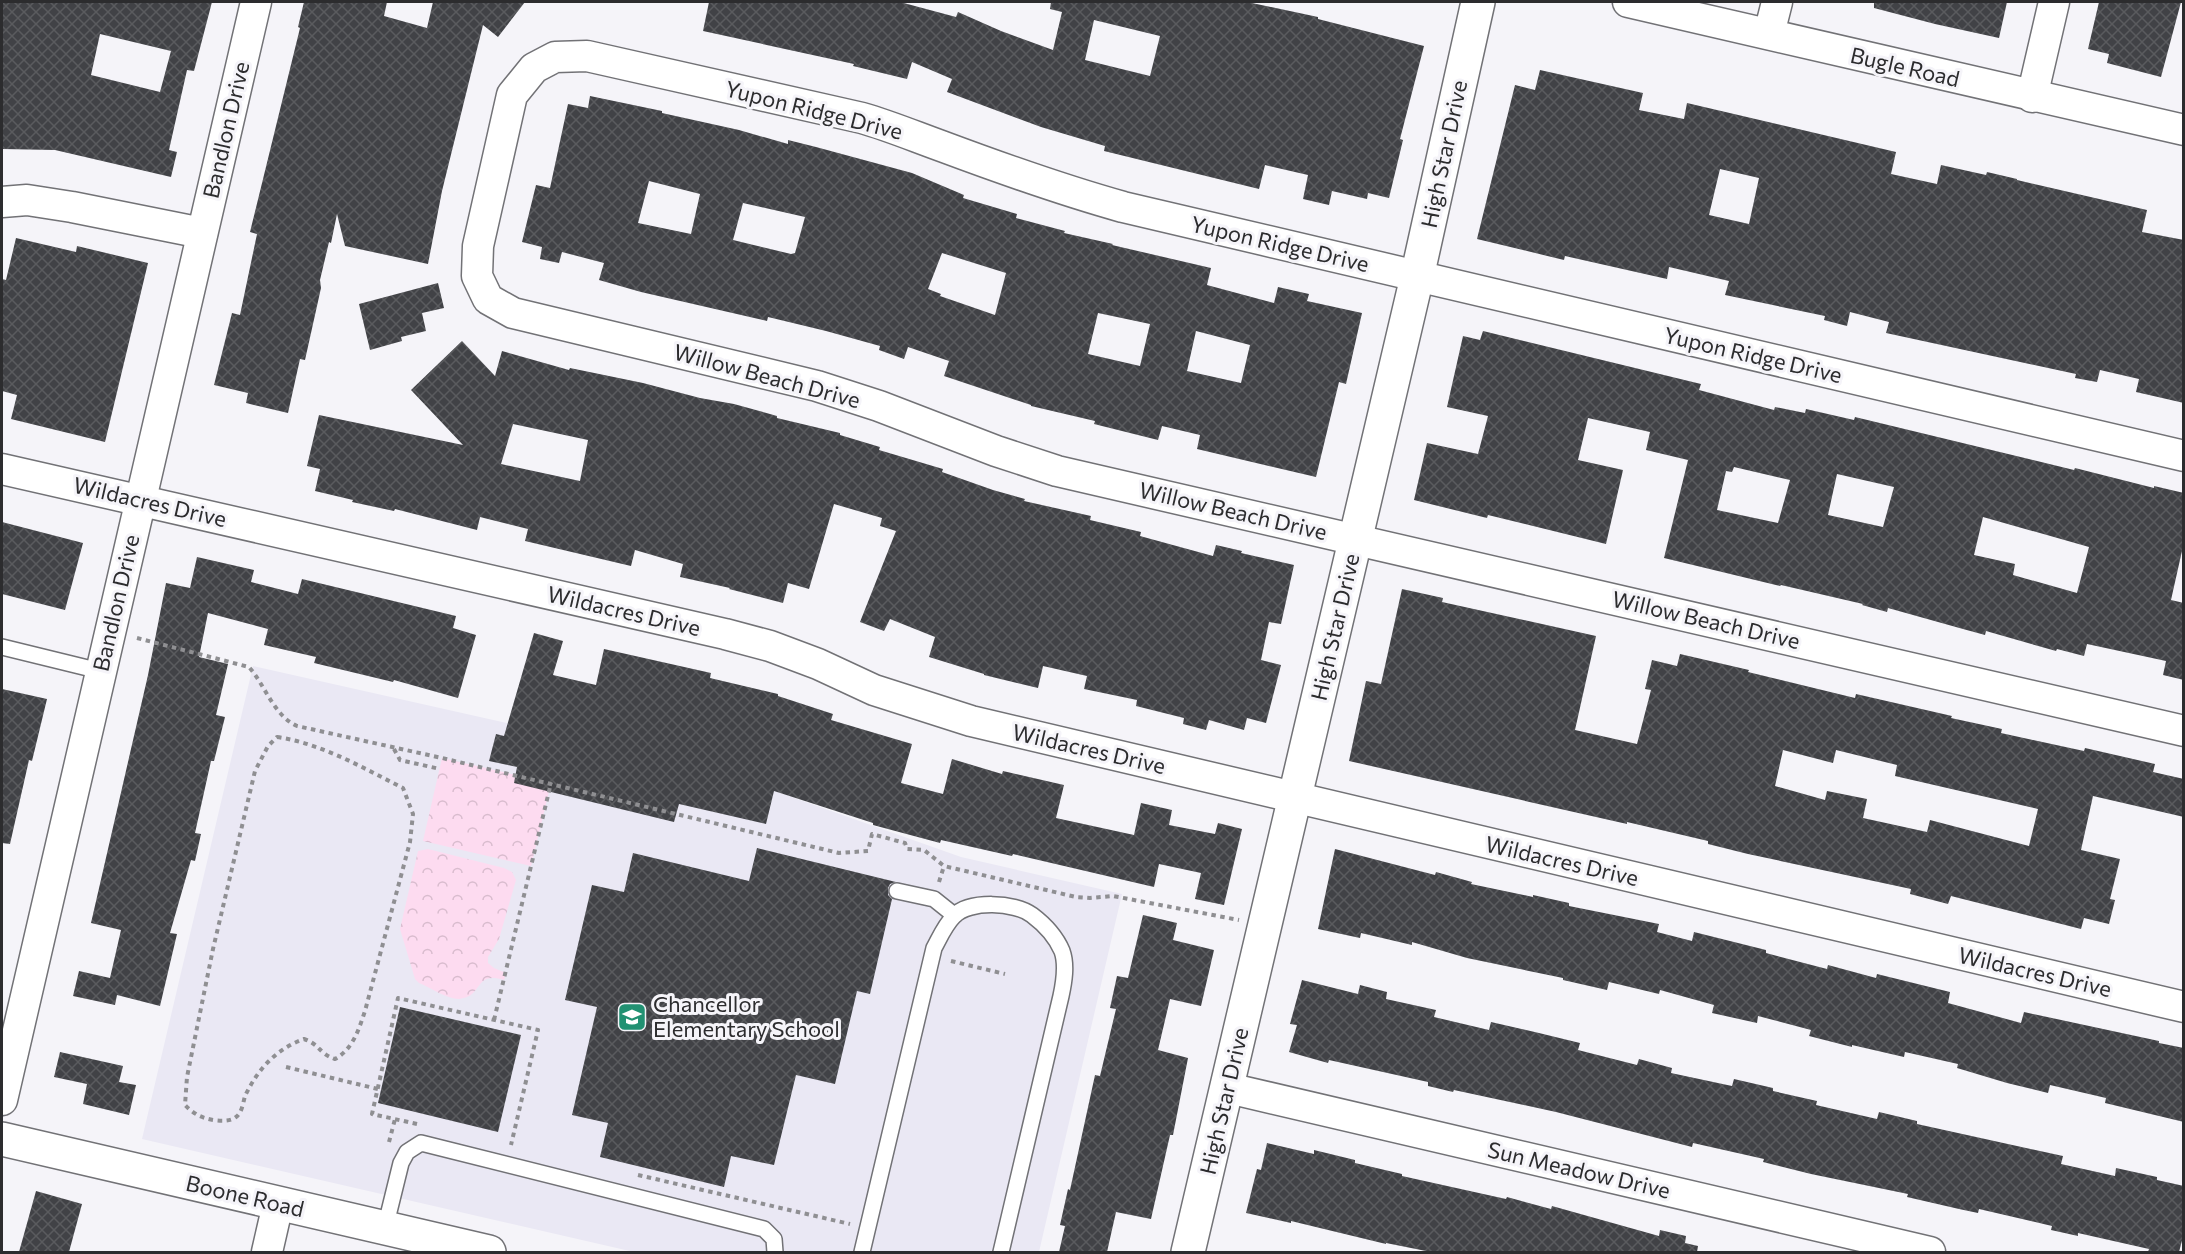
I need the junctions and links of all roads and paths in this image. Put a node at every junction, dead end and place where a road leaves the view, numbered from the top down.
1 (256, 2) edge
2 (1478, 2) edge
3 (1628, 2) edge
4 (1777, 2) edge
5 (2054, 2) edge
6 (1769, 34) junction
7 (2032, 97) junction
8 (2184, 130) edge
9 (2, 202) edge
10 (486, 211) joint
11 (202, 233) junction
12 (1417, 277) junction
13 (2184, 456) edge
14 (2, 469) edge
15 (139, 500) junction
16 (1355, 539) junction
17 (109, 631) junction
18 (2, 647) edge
19 (100, 671) junction
20 (2184, 731) edge
21 (393, 749) junction
22 (440, 769) dead end
23 (550, 783) junction
24 (403, 789) joint
25 (1295, 798) junction
26 (897, 891) dead end
27 (954, 915) junction
28 (1266, 925) junction
29 (929, 971) junction
30 (1005, 974) dead end
31 (2184, 1007) edge
32 (494, 1020) junction
33 (286, 1067) dead end
34 (1228, 1088) junction
35 (378, 1089) junction
36 (2, 1100) edge
37 (418, 1124) dead end
38 (2, 1139) edge
39 (500, 1143) dead end
40 (638, 1175) dead end
41 (278, 1204) junction
42 (385, 1228) junction
43 (868, 1228) junction
44 (267, 1252) edge
45 (489, 1252) edge
46 (775, 1252) edge
47 (862, 1252) edge
48 (1001, 1252) edge
49 (1188, 1252) edge
50 (1930, 1252) edge

1 - 11 street, Bandlon Drive
2 - 12 street, High Star Drive
3 - 6 street, Bugle Road
4 - 6 street
5 - 7 street
6 - 7 street, Bugle Road
7 - 8 street, Bugle Road
9 - 11 street
10 - 12 street, Yupon Ridge Drive
10 - 16 street, Willow Beach Drive
11 - 15 street, Bandlon Drive
12 - 13 street, Yupon Ridge Drive
12 - 16 street, High Star Drive
14 - 15 street, Wildacres Drive
15 - 17 street, Bandlon Drive
15 - 25 street, Wildacres Drive
16 - 20 street, Willow Beach Drive
16 - 25 street, High Star Drive
17 - 19 street, Bandlon Drive
17 - 21 path
18 - 19 lane
19 - 36 street, Bandlon Drive
21 - 22 path
21 - 23 path
23 - 28 path
23 - 32 path
24 - 24 path
25 - 28 street, High Star Drive
25 - 31 street, Wildacres Drive
26 - 27 lane
27 - 29 lane
27 - 48 lane
28 - 34 street, High Star Drive
29 - 30 path
29 - 43 lane
32 - 35 path
32 - 39 path
33 - 35 path
34 - 49 street, High Star Drive
34 - 50 street, Sun Meadow Drive
35 - 37 path
38 - 41 street, Boone Road
40 - 43 path
41 - 42 street, Boone Road
41 - 44 street
42 - 45 street, Boone Road
42 - 46 lane
43 - 47 lane

